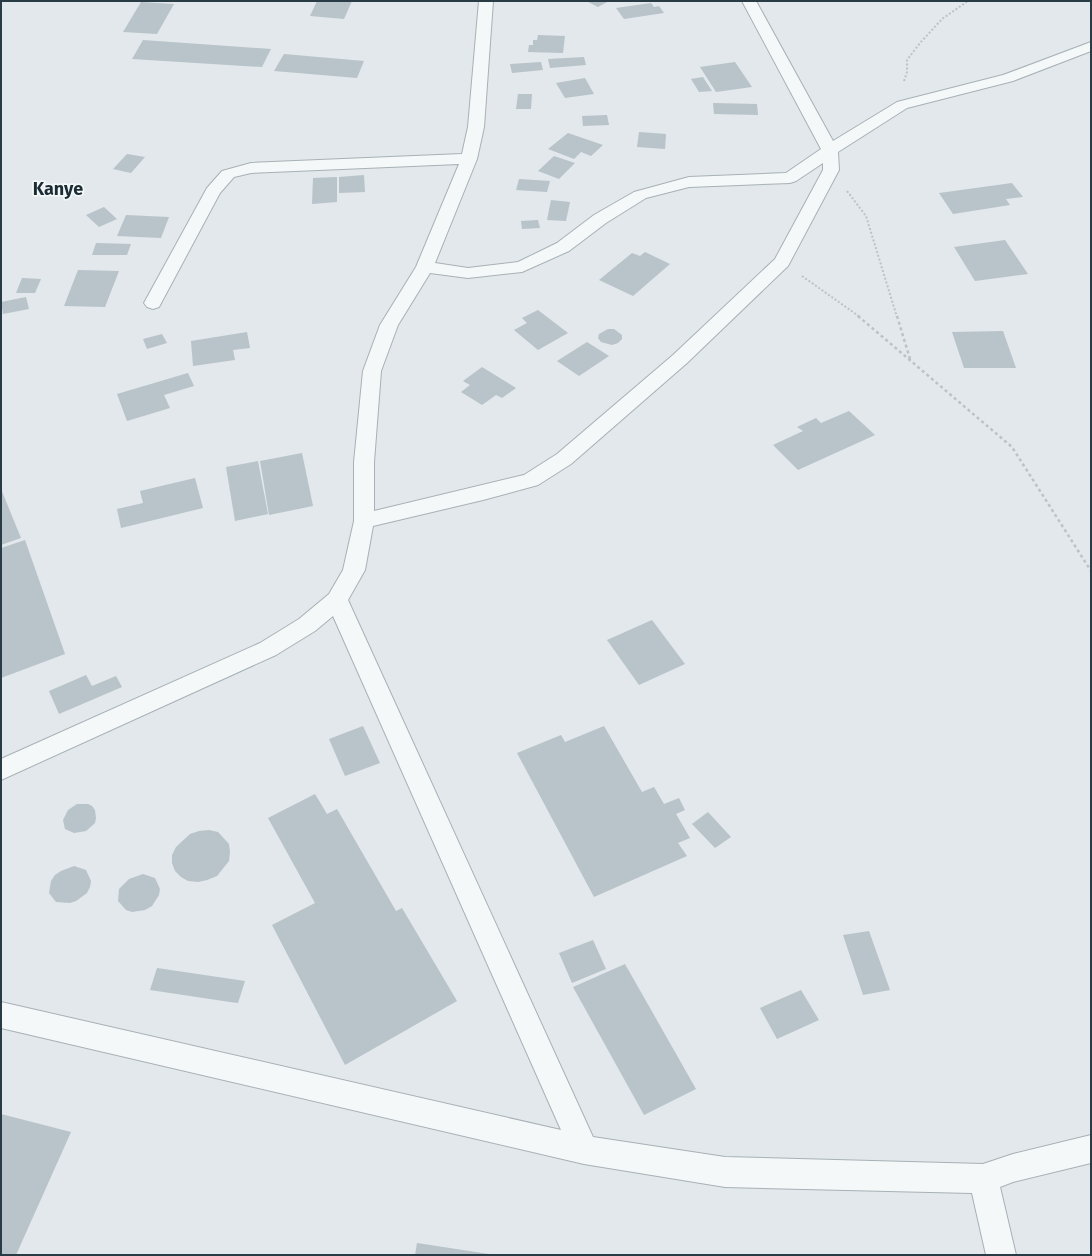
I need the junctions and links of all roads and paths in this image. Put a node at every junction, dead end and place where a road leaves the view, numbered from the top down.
1 (486, 1) edge
2 (749, 1) edge
3 (968, 1) edge
4 (1091, 46) edge
5 (902, 105) junction
6 (830, 150) junction
7 (469, 159) junction
8 (831, 170) junction
9 (782, 262) junction
10 (425, 267) junction
11 (153, 303) dead end
12 (910, 360) junction
13 (364, 520) junction
14 (1091, 571) edge
15 (337, 600) junction
16 (1, 770) edge
17 (1, 1015) edge
18 (1091, 1149) edge
19 (584, 1150) junction
20 (983, 1179) junction
21 (1001, 1255) edge

1 - 7 street
2 - 6 street
3 - 5 path
4 - 5 street
5 - 6 street
6 - 8 street
6 - 10 street
7 - 10 street
7 - 11 street
8 - 9 street
8 - 12 path
9 - 12 path
9 - 13 street
10 - 13 street
12 - 14 path
13 - 15 street
15 - 16 street
15 - 19 street
17 - 19 street
18 - 20 street
19 - 20 street
20 - 21 street

